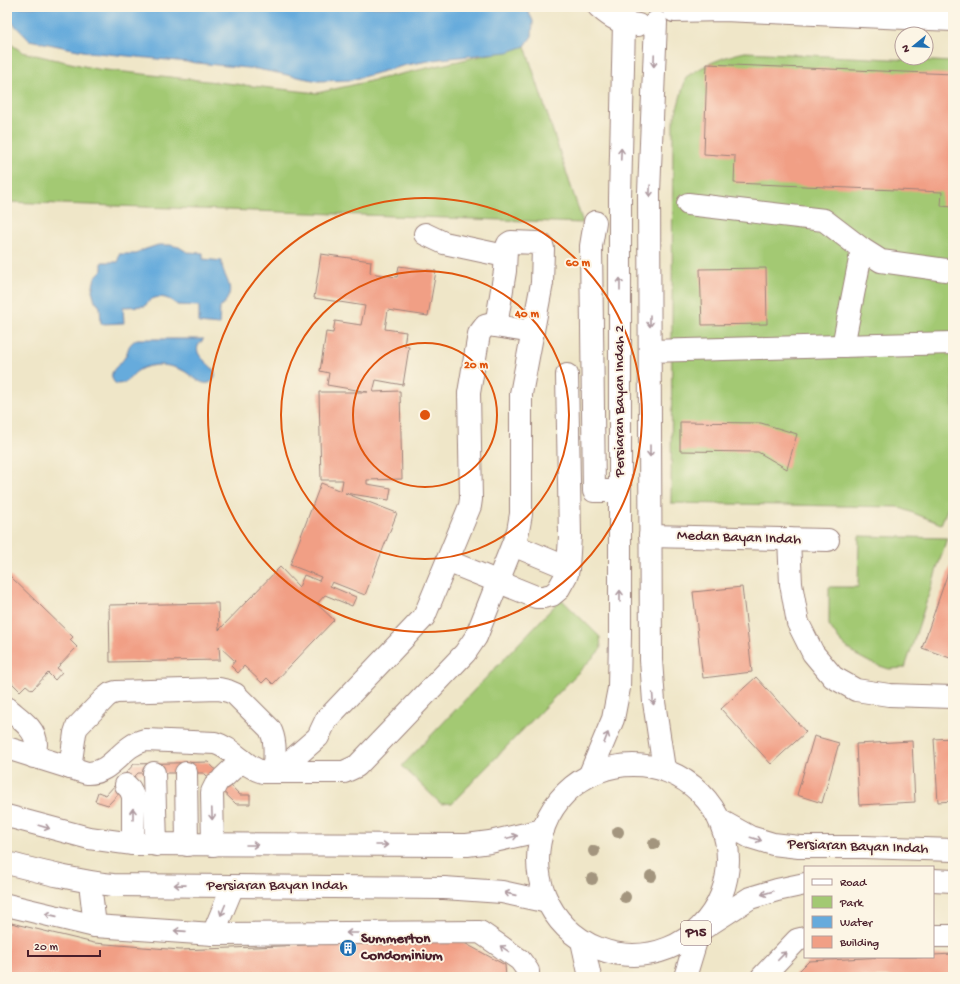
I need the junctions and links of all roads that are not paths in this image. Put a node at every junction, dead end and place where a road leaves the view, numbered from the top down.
1 (599, 7) edge
2 (669, 13) edge
3 (953, 20) edge
4 (624, 23) junction
5 (688, 204) dead end
6 (595, 222) dead end
7 (425, 234) dead end
8 (862, 249) junction
9 (505, 256) junction
10 (953, 271) edge
11 (496, 326) junction
12 (533, 332) junction
13 (953, 343) edge
14 (843, 346) junction
15 (650, 351) junction
16 (567, 375) dead end
17 (620, 491) junction
18 (650, 536) junction
19 (789, 540) junction
20 (828, 540) dead end
21 (513, 545) junction
22 (447, 561) junction
23 (568, 568) junction
24 (498, 582) junction
25 (953, 697) edge
26 (7, 708) edge
27 (154, 740) junction
28 (7, 748) edge
29 (34, 757) junction
30 (186, 759) junction
31 (242, 760) junction
32 (70, 768) junction
33 (664, 769) junction
34 (276, 772) junction
35 (590, 774) junction
36 (118, 777) junction
37 (7, 816) edge
38 (721, 821) junction
39 (543, 830) junction
40 (133, 844) junction
41 (156, 845) junction
42 (187, 845) junction
43 (213, 845) junction
44 (953, 850) edge
45 (7, 863) edge
46 (934, 880) edge
47 (953, 881) edge
48 (90, 883) junction
49 (804, 884) edge
50 (233, 886) junction
51 (548, 902) junction
52 (7, 905) edge
53 (95, 926) junction
54 (699, 930) junction
55 (213, 934) junction
56 (934, 936) edge
57 (953, 936) edge
58 (804, 938) edge
59 (582, 941) junction
60 (528, 977) edge
61 (590, 977) edge
62 (685, 977) edge
63 (762, 977) edge

1 - 4 street
2 - 3 street
2 - 4 street
2 -> 15 street, Persiaran Bayan Indah 2
17 -> 4 street, Persiaran Bayan Indah 2
5 - 8 street
6 - 17 street
7 - 9 street
8 - 10 street
8 - 14 street
9 - 11 street
9 - 12 street
11 - 12 street
11 - 22 street
12 - 21 street
13 - 14 street
14 - 15 street
15 -> 18 street, Persiaran Bayan Indah 2
16 - 23 street
35 -> 17 street, Persiaran Bayan Indah 2
18 - 19 street, Medan Bayan Indah
18 -> 33 street, Persiaran Bayan Indah 2
19 - 20 street, Medan Bayan Indah
19 - 25 street
21 - 23 street
21 - 24 street
22 - 24 street
22 - 34 street
23 - 24 street
24 - 34 street
26 - 29 street
27 - 30 street
27 - 36 street
27 - 41 street
28 - 29 street
29 - 32 street
30 - 31 street
30 - 42 street
31 - 34 street
31 -> 43 street
32 - 34 street
32 - 36 street
33 - 35 street, P15
33 - 38 street, P15
35 - 39 street, P15
40 -> 36 street
37 -> 40 street
38 -> 44 street, Persiaran Bayan Indah
38 - 54 street, P15
43 -> 39 street
39 - 51 street, P15
40 - 41 street
41 - 42 street
42 - 43 street
45 - 48 street, Persiaran Bayan Indah
46 - 47 street
50 -> 48 street, Persiaran Bayan Indah
48 - 53 street
49 -> 54 street
51 -> 50 street, Persiaran Bayan Indah
50 -> 55 street
51 - 59 street, P15
53 -> 52 street
55 -> 53 street
54 - 59 street, P15
54 - 62 street, P15
60 -> 55 street
56 - 57 street
63 -> 58 street
59 - 61 street

